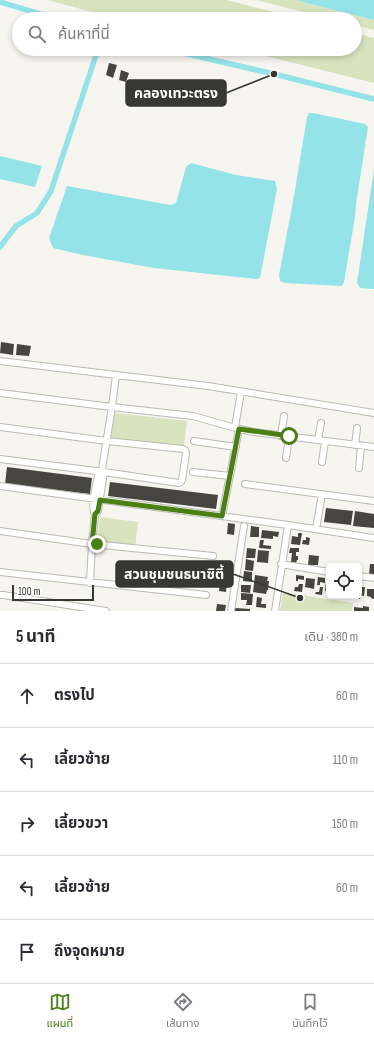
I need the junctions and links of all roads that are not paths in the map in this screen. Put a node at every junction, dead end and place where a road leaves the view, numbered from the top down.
1 (0, 361) edge
2 (116, 375) junction
3 (0, 392) edge
4 (241, 392) junction
5 (112, 407) junction
6 (374, 413) edge
7 (284, 416) dead end
8 (321, 423) dead end
9 (0, 427) edge
10 (237, 428) junction
11 (357, 428) dead end
12 (281, 436) junction
13 (289, 436) junction
14 (318, 440) junction
15 (107, 441) junction
16 (194, 441) dead end
17 (325, 441) junction
18 (358, 445) junction
19 (236, 447) junction
20 (374, 447) edge
21 (286, 458) dead end
22 (0, 459) edge
23 (322, 462) dead end
24 (359, 468) dead end
25 (102, 471) junction
26 (193, 472) dead end
27 (230, 476) junction
28 (245, 484) dead end
29 (0, 486) edge
30 (322, 494) junction
31 (97, 500) junction
32 (374, 501) edge
33 (222, 516) junction
34 (288, 525) junction
35 (244, 526) dead end
36 (316, 529) junction
37 (0, 531) edge
38 (374, 538) edge
39 (92, 544) junction
40 (213, 556) dead end
41 (281, 564) junction
42 (0, 572) edge
43 (326, 572) edge
44 (362, 576) edge
45 (374, 578) edge
46 (90, 583) junction
47 (0, 595) edge
48 (206, 595) dead end
49 (106, 611) edge
50 (231, 611) edge
51 (275, 611) edge

1 - 2 street
2 - 4 street
2 - 5 street
3 - 5 street
4 - 6 street
4 - 10 street
5 - 10 street
5 - 15 street
7 - 12 street
8 - 14 street
9 - 15 street
10 - 12 street
10 - 19 street
11 - 18 street
12 - 13 street
13 - 14 street
13 - 21 street
14 - 17 street
15 - 25 street
15 - 25 street
16 - 19 street
17 - 18 street
17 - 23 street
18 - 20 street
18 - 24 street
19 - 27 street
22 - 25 street
25 - 31 street
26 - 27 street
27 - 33 street
28 - 30 street
29 - 31 street
30 - 32 street
30 - 36 street
31 - 33 street
31 - 39 street
33 - 34 street
34 - 36 street
34 - 41 street
35 - 50 street
36 - 38 street
37 - 39 street
39 - 40 street
39 - 46 street
41 - 43 street
41 - 51 street
42 - 46 street
44 - 45 street
46 - 48 street
47 - 49 street

